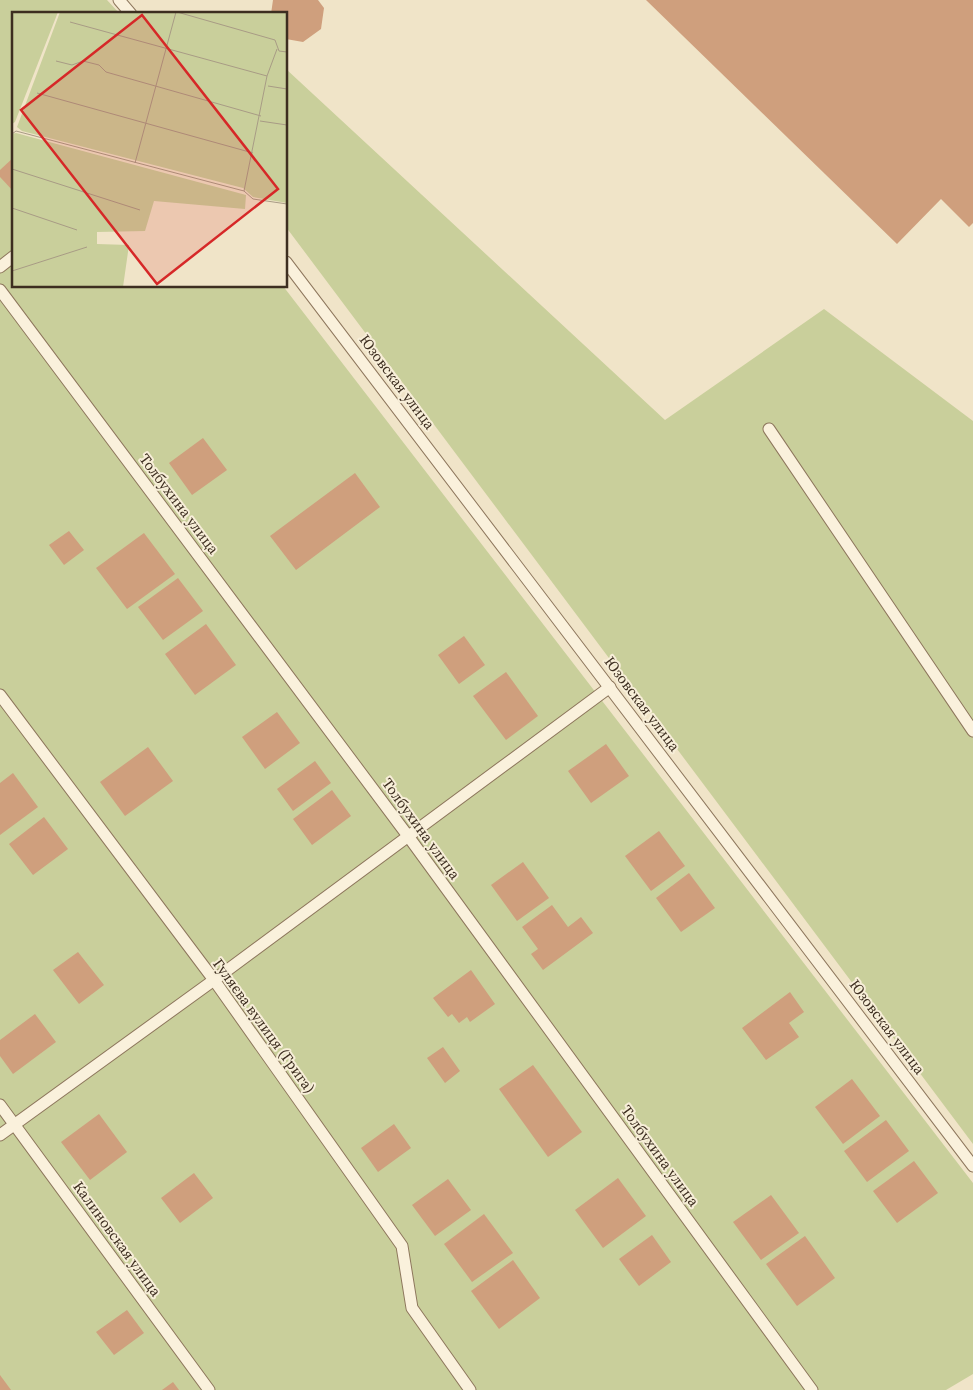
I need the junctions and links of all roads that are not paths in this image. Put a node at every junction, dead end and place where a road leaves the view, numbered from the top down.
1 (119, 0) edge
2 (130, 12) edge
3 (12, 258) edge
4 (288, 265) edge
5 (0, 267) edge
6 (0, 290) edge
7 (769, 429) dead end
8 (610, 688) junction
9 (0, 694) edge
10 (973, 731) edge
11 (408, 836) junction
12 (214, 980) junction
13 (0, 1105) edge
14 (14, 1124) junction
15 (0, 1136) edge
16 (973, 1166) edge
17 (209, 1390) edge
18 (470, 1390) edge
19 (812, 1390) edge

1 - 2 lane
3 - 5 lane
4 - 8 lane, Юзовская улица
6 - 11 lane, Толбухина улица
7 - 10 lane
8 - 11 lane
8 - 16 lane, Юзовская улица
9 - 12 lane, Гуляєва вулиця (Грига)
11 - 12 lane
11 - 19 lane, Толбухина улица
12 - 14 lane
12 - 18 lane, Гуляєва вулиця (Грига)
13 - 14 lane, Калиновская улица
14 - 15 lane
14 - 17 lane, Калиновская улица

